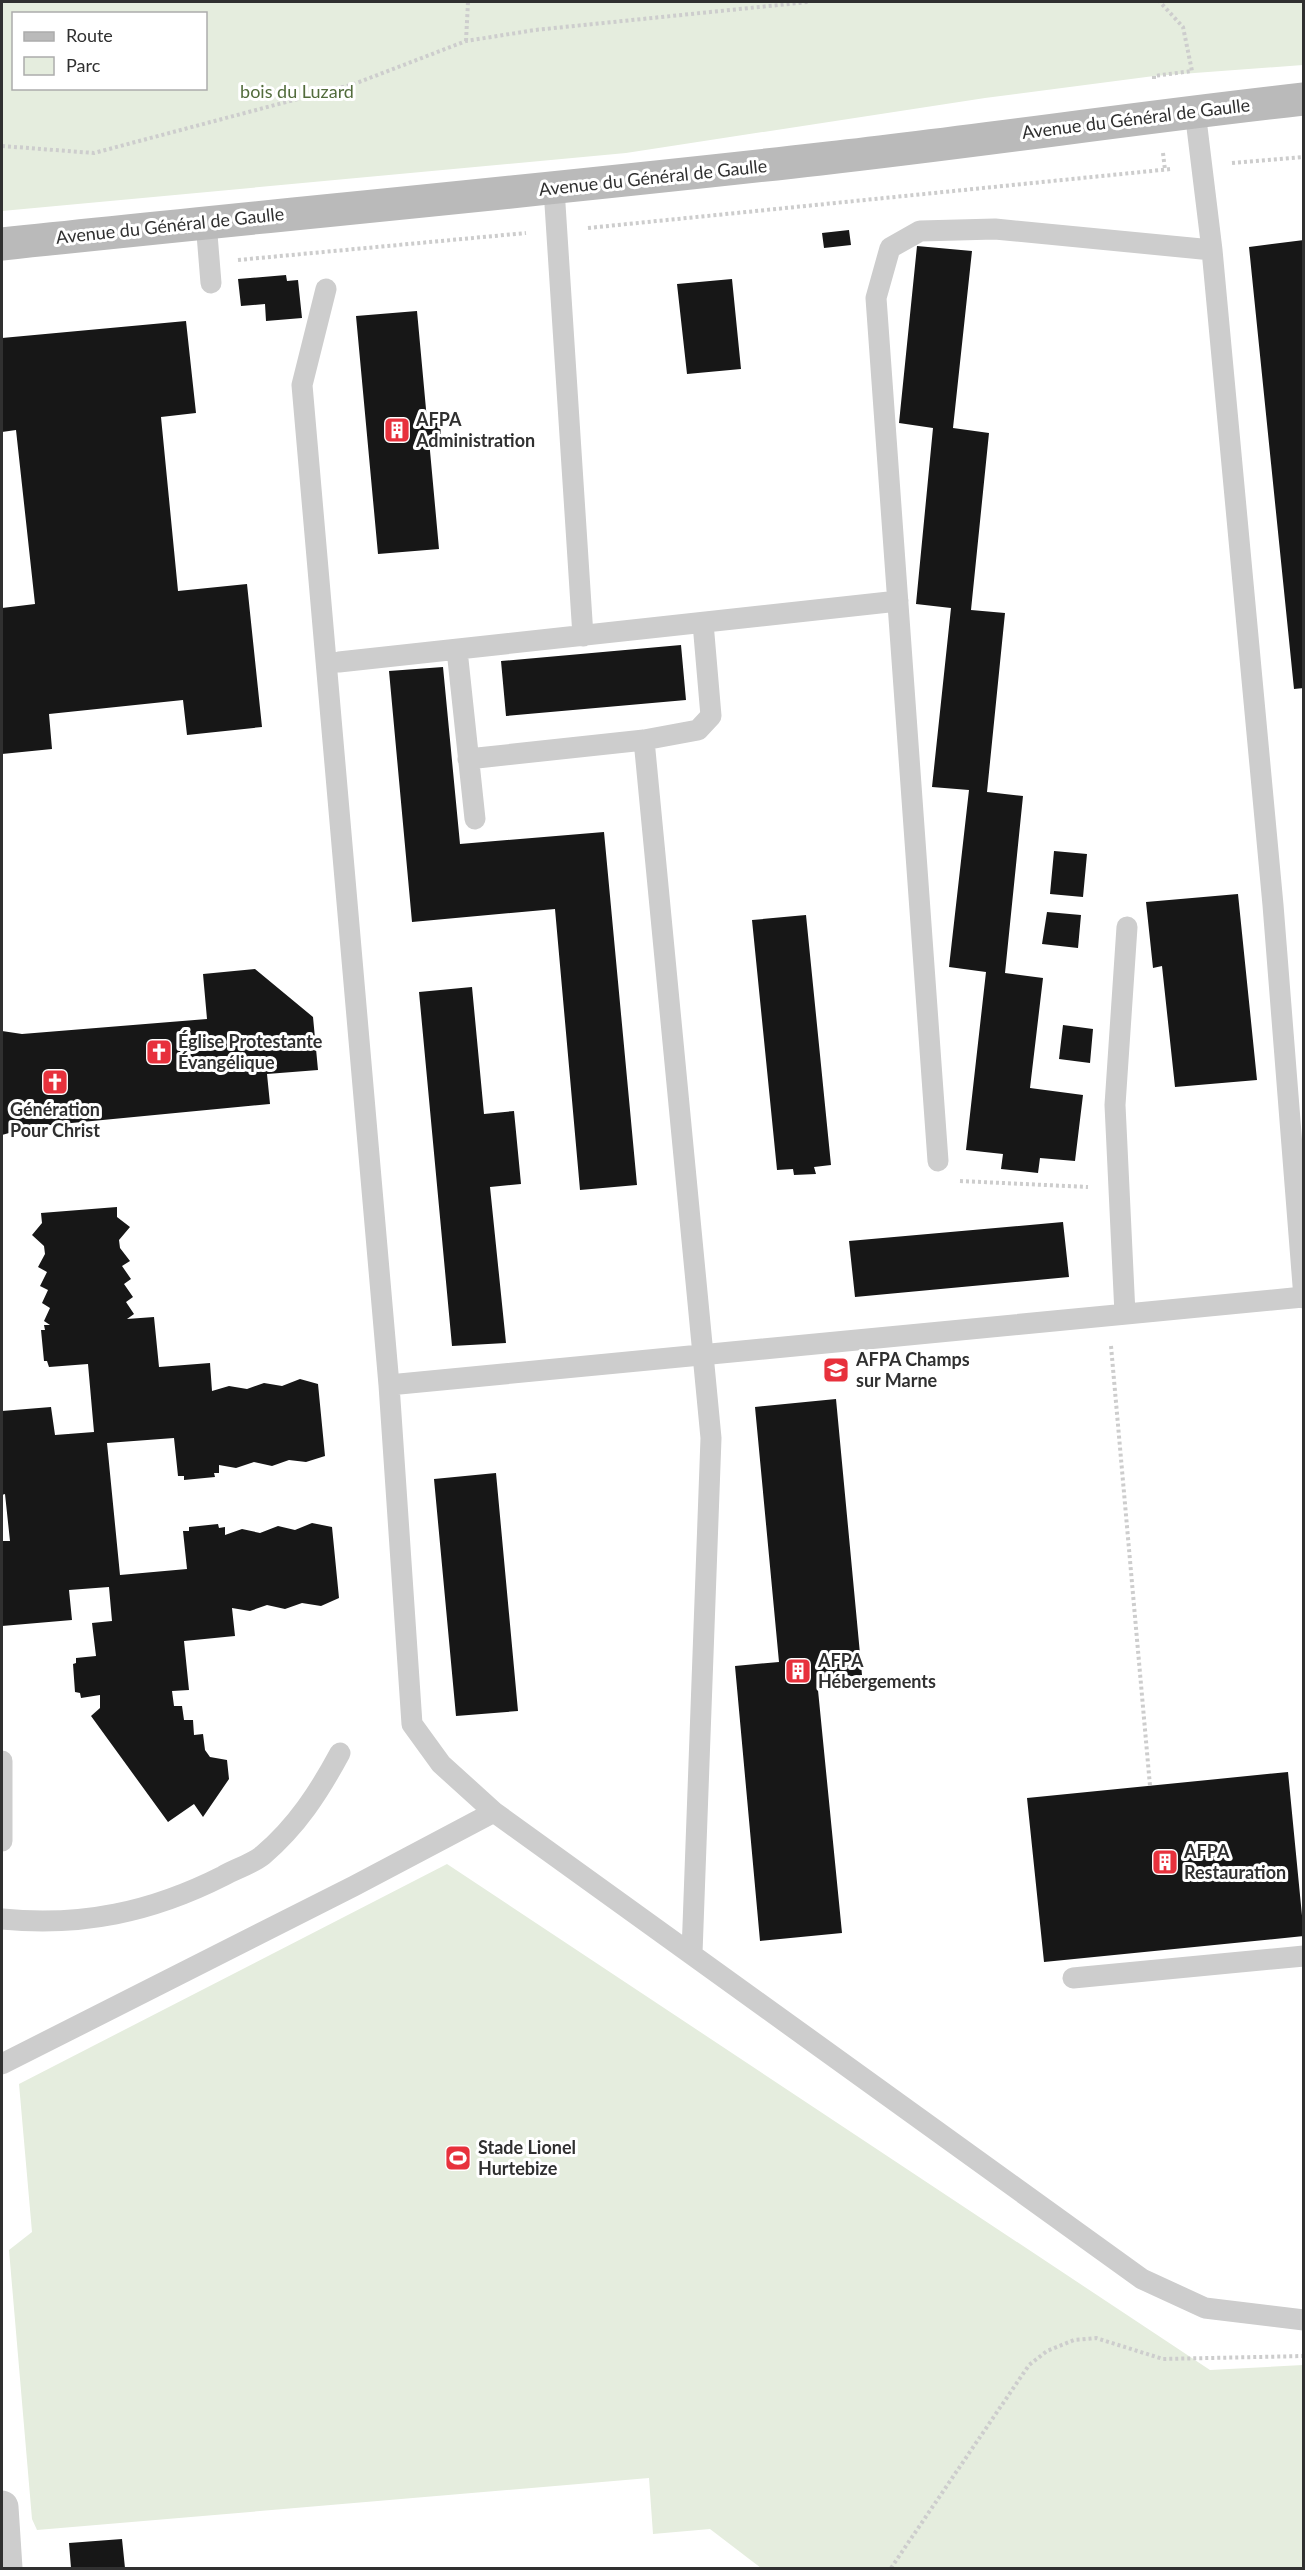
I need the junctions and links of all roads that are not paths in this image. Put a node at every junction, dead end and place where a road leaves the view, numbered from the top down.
1 (1304, 99) edge
2 (1196, 111) junction
3 (554, 189) junction
4 (206, 222) junction
5 (2, 244) edge
6 (1212, 250) junction
7 (210, 273) road end
8 (326, 289) dead end
9 (898, 602) junction
10 (703, 623) junction
11 (583, 636) junction
12 (457, 650) junction
13 (339, 662) dead end
14 (644, 740) junction
15 (468, 759) junction
16 (475, 819) dead end
17 (1127, 927) dead end
18 (938, 1161) road end
19 (1304, 1297) edge
20 (1117, 1315) junction
21 (704, 1354) junction
22 (389, 1385) junction
23 (340, 1753) dead end
24 (2, 1761) edge
25 (494, 1812) junction
26 (2, 1841) edge
27 (2, 1919) edge
28 (692, 1953) junction
29 (1304, 1956) edge
30 (1073, 1978) dead end
31 (2, 2064) edge
32 (1304, 2320) edge
33 (2, 2507) edge
34 (6, 2568) edge

1 - 2 main road, Avenue du Général de Gaulle
2 - 3 main road, Avenue du Général de Gaulle
2 - 6 lane
3 - 4 main road, Avenue du Général de Gaulle
3 - 11 lane
4 - 5 main road, Avenue du Général de Gaulle
4 - 7 lane
6 - 9 lane
6 - 19 lane
8 - 22 lane
9 - 10 lane
9 - 18 lane
10 - 11 lane
10 - 14 lane
11 - 12 lane
12 - 13 lane
12 - 15 lane
14 - 15 lane
14 - 21 lane
15 - 16 lane
17 - 20 lane
19 - 20 lane
20 - 21 lane
21 - 22 lane
21 - 28 lane
22 - 25 lane
23 - 27 lane
24 - 26 lane
25 - 28 lane
25 - 31 lane
28 - 32 lane
29 - 30 lane
33 - 34 street

